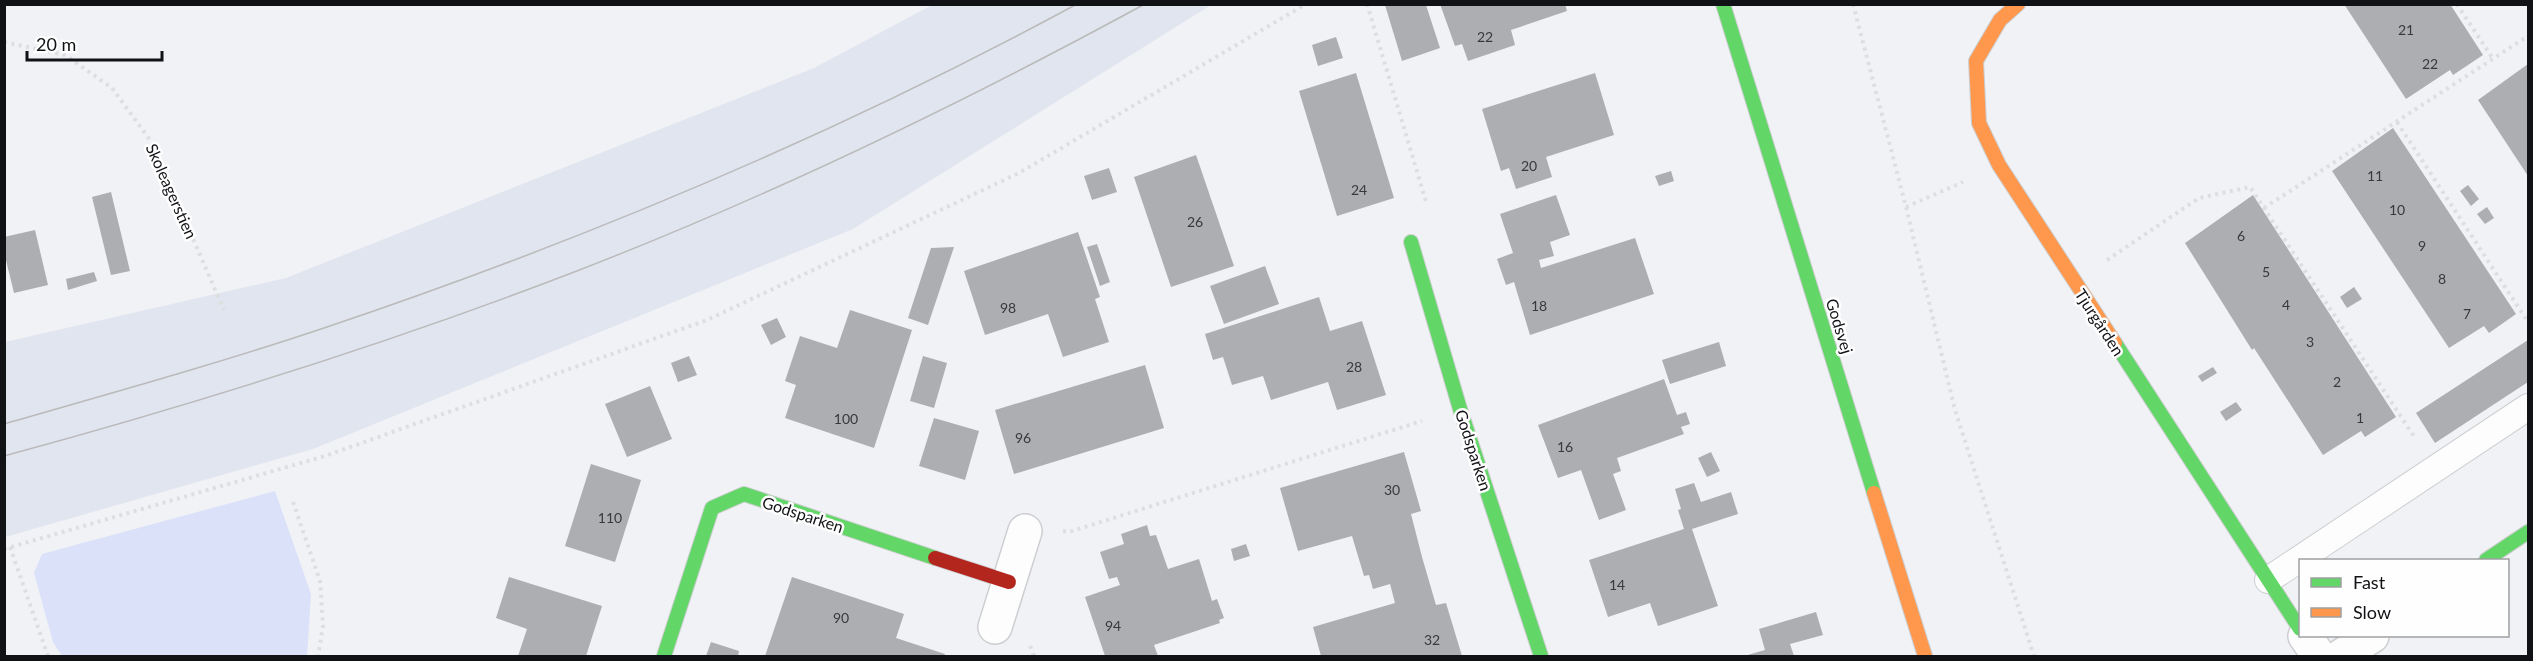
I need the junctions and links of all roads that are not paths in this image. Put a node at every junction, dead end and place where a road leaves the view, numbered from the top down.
1 (1723, 4) edge
2 (2018, 4) edge
3 (1411, 242) road end
4 (2529, 407) edge
5 (1025, 531) road end
6 (2529, 532) edge
7 (2299, 559) edge
8 (2300, 559) edge
9 (2489, 559) edge
10 (2268, 580) junction
11 (1009, 582) junction
12 (2299, 626) edge
13 (995, 627) dead end
14 (2306, 637) edge
15 (2371, 637) edge
16 (664, 657) edge
17 (1541, 657) edge
18 (1925, 657) edge
19 (2319, 657) edge
20 (2341, 657) edge

1 - 18 street, Godsvej
2 - 10 street, Tjurgården
3 - 17 street, Godsparken
4 - 8 lane
5 - 11 street
6 - 9 street
7 - 10 lane
10 - 12 street, Tjurgården
11 - 13 street
11 - 16 street, Godsparken
14 - 19 street
15 - 20 street

